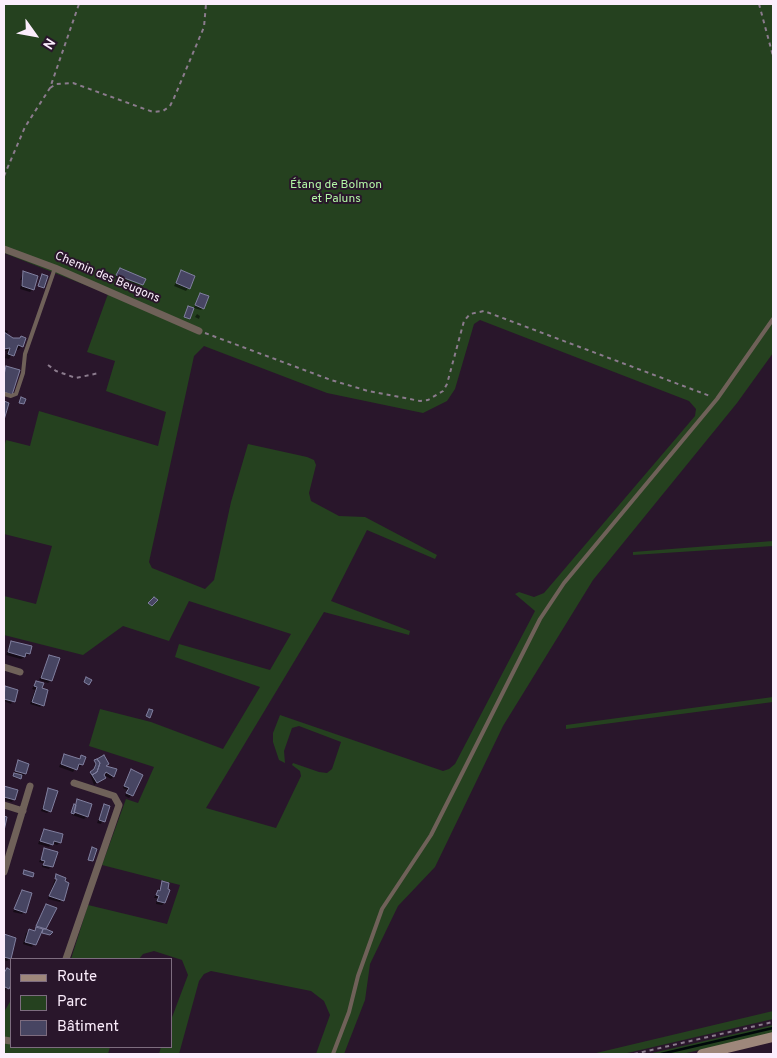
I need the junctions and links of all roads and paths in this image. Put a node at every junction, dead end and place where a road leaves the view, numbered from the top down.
1 (79, 4) edge
2 (206, 4) edge
3 (759, 4) edge
4 (773, 56) edge
5 (50, 88) junction
6 (4, 176) edge
7 (4, 249) edge
8 (54, 268) junction
9 (773, 319) edge
10 (199, 331) joint
11 (48, 365) dead end
12 (99, 373) dead end
13 (4, 394) edge
14 (717, 399) junction
15 (4, 667) edge
16 (20, 672) dead end
17 (74, 784) dead end
18 (30, 786) dead end
19 (4, 805) edge
20 (23, 811) junction
21 (4, 872) edge
22 (66, 958) edge
23 (773, 1022) edge
24 (773, 1038) edge
25 (333, 1054) edge
26 (634, 1054) edge
27 (702, 1054) edge

1 - 5 path
2 - 5 path
3 - 4 path
5 - 6 path
7 - 8 street, Chemin des Beugons
8 - 10 street, Chemin des Beugons
8 - 13 lane
9 - 14 lane
10 - 14 path
11 - 12 path
14 - 25 lane
15 - 16 street
17 - 22 street
18 - 20 street
19 - 20 street
20 - 21 street
23 - 26 path
24 - 27 street

